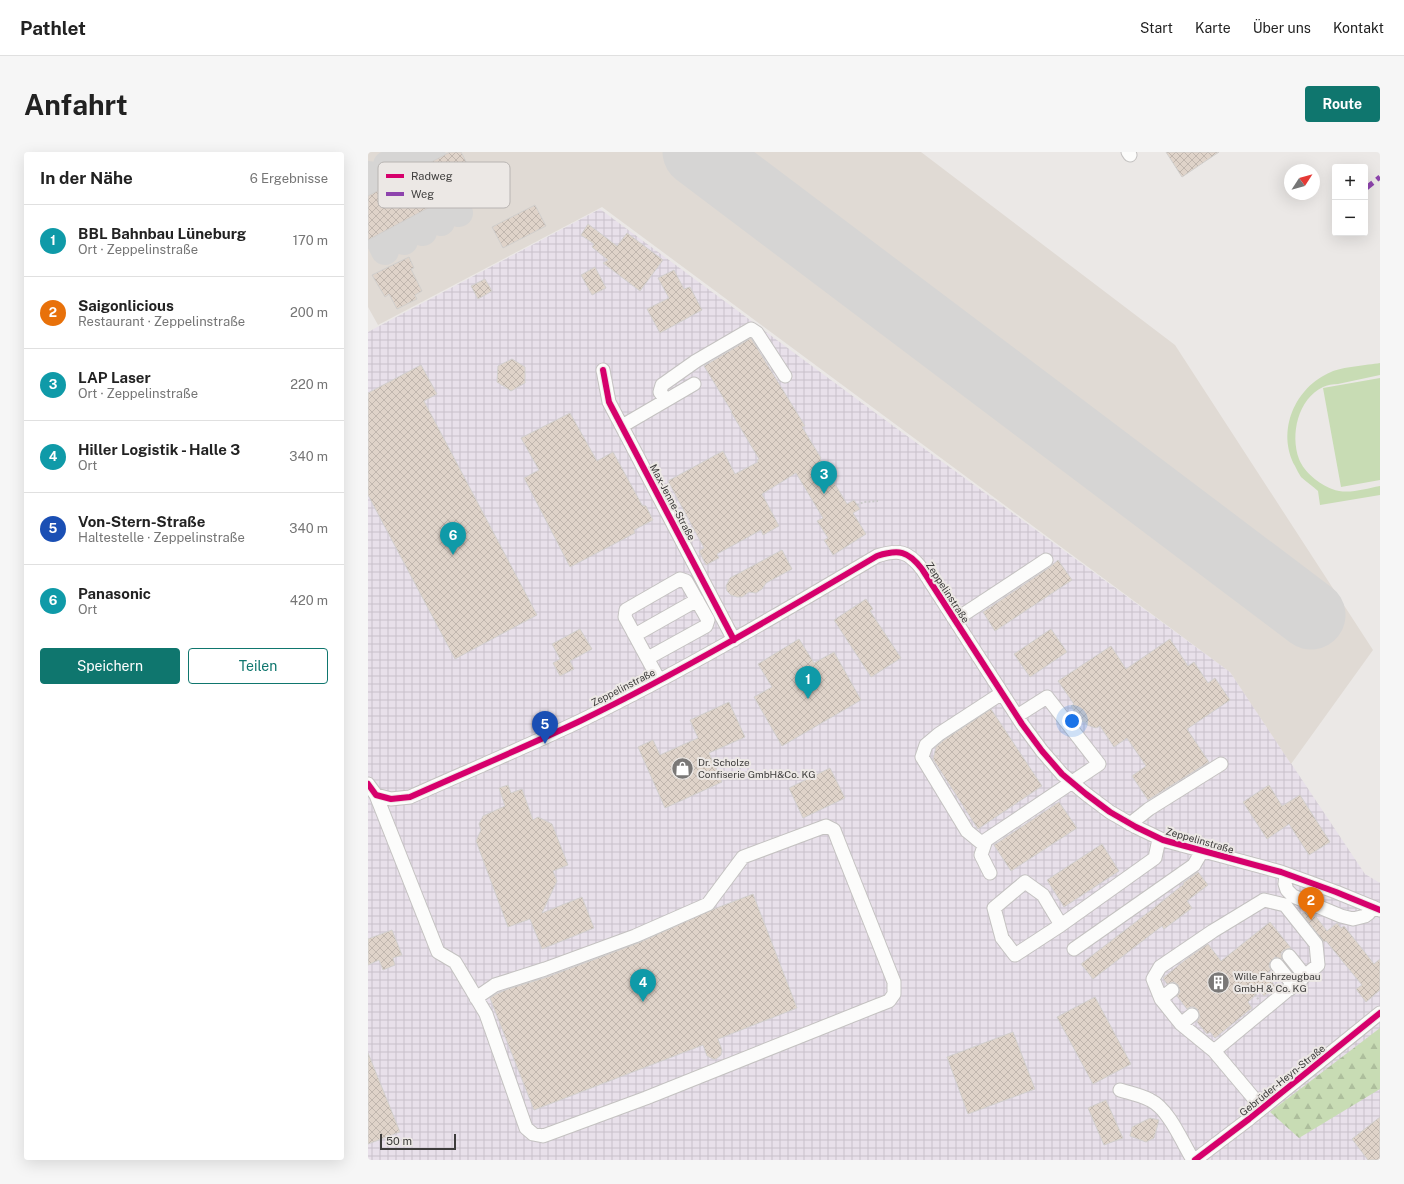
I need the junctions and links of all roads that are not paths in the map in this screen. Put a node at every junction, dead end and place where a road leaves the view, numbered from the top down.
1 (603, 370) dead end
2 (785, 376) dead end
3 (694, 384) dead end
4 (666, 400) junction
5 (622, 426) junction
6 (1046, 560) dead end
7 (697, 600) junction
8 (955, 620) junction
9 (635, 635) junction
10 (734, 640) junction
11 (648, 658) junction
12 (659, 680) junction
13 (1002, 693) junction
14 (1017, 716) junction
15 (1221, 764) dead end
16 (1072, 782) junction
17 (368, 784) edge
18 (376, 795) junction
19 (1130, 824) junction
20 (1159, 839) junction
21 (984, 845) junction
22 (1202, 851) junction
23 (990, 873) dead end
24 (1286, 874) junction
25 (1376, 909) edge
26 (1061, 925) junction
27 (1074, 949) dead end
28 (1293, 986) junction
29 (1172, 990) dead end
30 (476, 998) junction
31 (1161, 999) junction
32 (1192, 1015) dead end
33 (1379, 1017) edge
34 (1181, 1024) junction
35 (1214, 1051) junction
36 (1120, 1090) dead end
37 (1262, 1108) junction
38 (1199, 1159) edge

1 - 5 street, Max-Jenne-Straße
2 - 4 street
3 - 4 street
4 - 5 street
5 - 10 street, Max-Jenne-Straße
6 - 8 street
7 - 9 street
7 - 9 street
7 - 11 street
8 - 10 street, Zeppelinstraße
8 - 13 street, Zeppelinstraße
9 - 11 street
10 - 12 street, Zeppelinstraße
11 - 12 street
12 - 18 street, Zeppelinstraße
13 - 14 street, Zeppelinstraße
13 - 21 street
14 - 16 street, Zeppelinstraße
14 - 16 street
15 - 19 street
16 - 19 street, Zeppelinstraße
16 - 21 street
17 - 18 street
18 - 30 street
19 - 20 street, Zeppelinstraße
20 - 22 street, Zeppelinstraße
20 - 26 street
21 - 23 street
22 - 24 street, Zeppelinstraße
22 - 27 street
24 - 25 street, Zeppelinstraße
24 - 25 street
26 - 26 street
28 - 28 street
28 - 31 street
28 - 35 street
29 - 31 street
30 - 30 street
31 - 34 street
32 - 34 street
33 - 37 street, Gebrüder-Heyn-Straße
34 - 35 street
35 - 37 street
36 - 38 street
37 - 38 street, Gebrüder-Heyn-Straße

